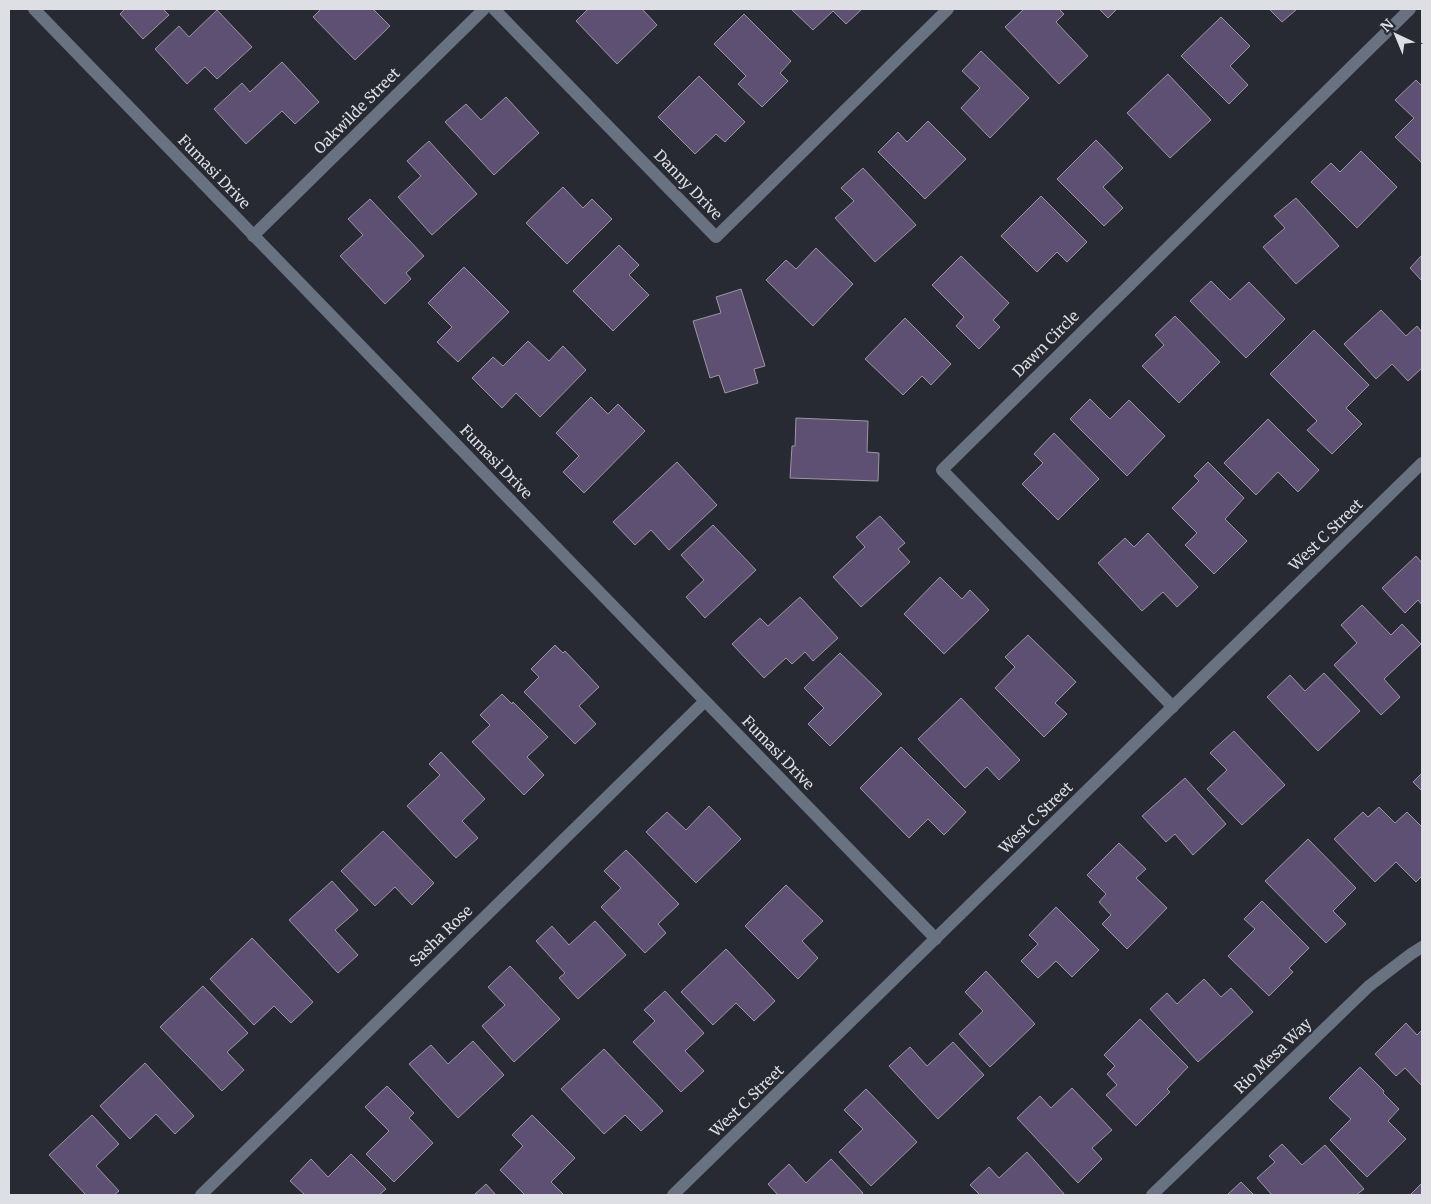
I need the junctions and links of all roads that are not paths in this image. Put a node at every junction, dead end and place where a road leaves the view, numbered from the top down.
1 (34, 9) edge
2 (484, 9) edge
3 (494, 9) edge
4 (948, 9) edge
5 (1410, 9) edge
6 (254, 236) junction
7 (1422, 463) edge
8 (705, 701) junction
9 (1173, 707) junction
10 (936, 939) junction
11 (1422, 947) edge
12 (201, 1195) edge
13 (673, 1195) edge
14 (1152, 1195) edge

1 - 6 street, Fumasi Drive
2 - 6 street, Oakwilde Street
3 - 4 street, Danny Drive
5 - 9 street, Dawn Circle
6 - 8 street, Fumasi Drive
7 - 9 street, West C Street
8 - 10 street, Fumasi Drive
8 - 12 street, Sasha Rose
9 - 10 street, West C Street
10 - 13 street, West C Street
11 - 14 street, Rio Mesa Way

